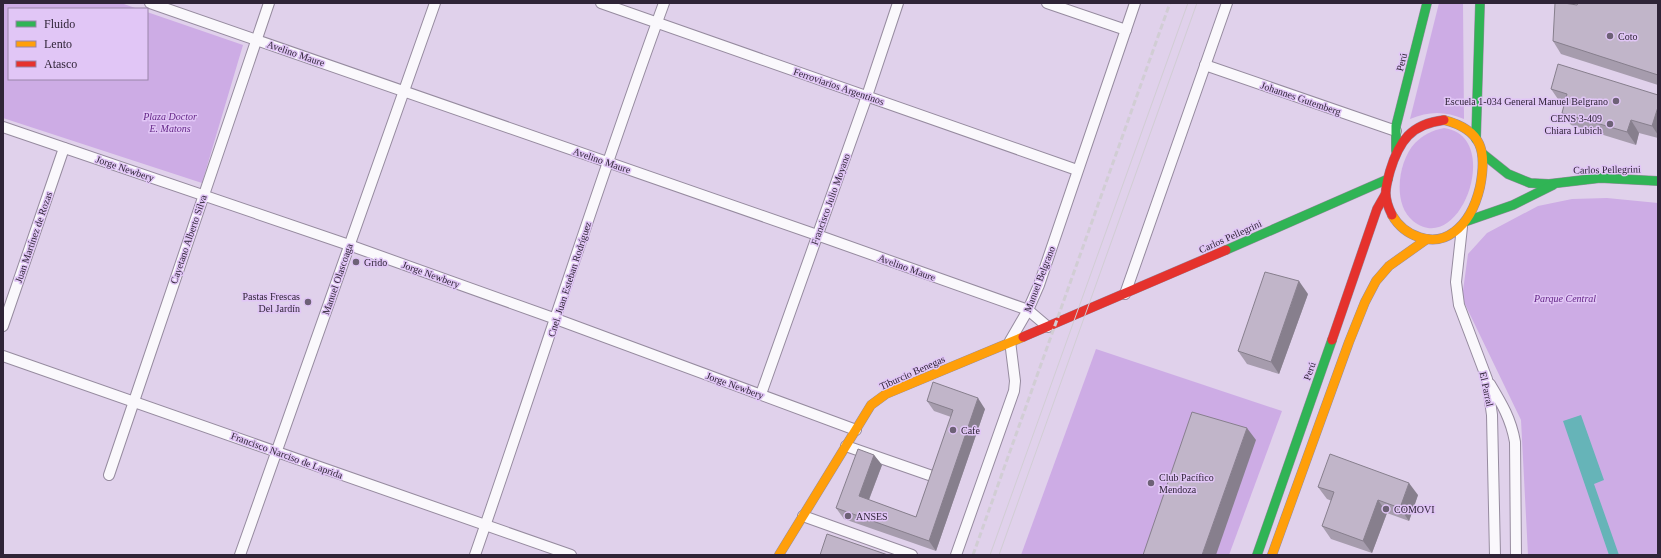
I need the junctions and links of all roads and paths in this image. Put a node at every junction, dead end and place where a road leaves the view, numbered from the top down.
1 (150, 3) edge
2 (269, 3) edge
3 (435, 3) edge
4 (601, 3) edge
5 (664, 3) edge
6 (898, 3) edge
7 (1047, 3) edge
8 (1135, 3) edge
9 (1227, 3) edge
10 (1427, 3) edge
11 (1480, 3) edge
12 (657, 22) junction
13 (1126, 30) junction
14 (257, 40) junction
15 (1205, 65) junction
16 (403, 91) junction
17 (867, 96) junction
18 (3, 127) edge
19 (1396, 132) junction
20 (1476, 139) junction
21 (64, 148) junction
22 (1396, 151) junction
23 (1483, 154) junction
24 (607, 162) junction
25 (1077, 170) junction
26 (1388, 179) junction
27 (1658, 181) edge
28 (1557, 183) junction
29 (203, 195) junction
30 (1385, 195) junction
31 (1464, 224) junction
32 (817, 235) junction
33 (1428, 239) junction
34 (349, 245) junction
35 (1125, 294) junction
36 (1028, 310) junction
37 (1082, 313) joint
38 (556, 319) junction
39 (3, 326) edge
40 (1048, 327) junction
41 (1010, 341) junction
42 (3, 356) edge
43 (1487, 379) junction
44 (760, 394) junction
45 (133, 401) junction
46 (856, 430) junction
47 (846, 446) junction
48 (277, 452) junction
49 (109, 475) dead end
50 (935, 477) edge
51 (803, 516) junction
52 (485, 525) junction
53 (240, 555) edge
54 (475, 555) edge
55 (571, 555) edge
56 (779, 555) edge
57 (912, 555) edge
58 (956, 555) edge
59 (1257, 555) edge
60 (1272, 555) edge
61 (1495, 555) edge
62 (1516, 555) edge

1 - 14 street, Avelino Maure
2 - 14 street, Cayetano Alberto Silva
3 - 16 street, Manuel Olascoaga
4 - 12 street, Ferroviarios Argentinos
5 - 12 street, Cnel. Juan Esteban Rodríguez
6 - 17 street, Francisco Julio Moyano
7 - 13 street
8 - 13 street, Manuel Belgrano
9 - 15 street
10 - 19 main road, Perú
11 - 20 main road
12 - 17 street, Ferroviarios Argentinos
12 - 24 street, Cnel. Juan Esteban Rodríguez
13 - 25 street, Manuel Belgrano
14 - 16 street, Avelino Maure
14 - 29 street, Cayetano Alberto Silva
15 - 19 street, Johannes Gutemberg
15 - 35 street
16 - 24 street, Avelino Maure
16 - 34 street, Manuel Olascoaga
17 - 25 street, Ferroviarios Argentinos
17 - 32 street, Francisco Julio Moyano
18 - 21 street, Jorge Newbery
19 - 22 main road, Perú
20 - 22 main road
20 - 23 main road
21 - 29 street, Jorge Newbery
21 - 39 street, Juan Martínez de Rozas
22 - 26 main road
23 - 28 main road, Carlos Pellegrini
23 - 31 main road
24 - 32 street, Avelino Maure
24 - 38 street, Cnel. Juan Esteban Rodríguez
25 - 36 street, Manuel Belgrano
26 - 30 main road
26 - 35 main road, Carlos Pellegrini
27 - 28 main road, Carlos Pellegrini
28 - 31 main road, Carlos Pellegrini
29 - 34 street, Jorge Newbery
29 - 45 street, Cayetano Alberto Silva
30 - 33 main road
30 - 59 main road, Perú
31 - 33 main road
31 - 43 street, El Parral
32 - 36 street, Avelino Maure
32 - 44 street, Francisco Julio Moyano
33 - 60 main road
34 - 38 street, Jorge Newbery
34 - 48 street, Manuel Olascoaga
35 - 37 main road, Carlos Pellegrini
36 - 40 street, Avelino Maure
36 - 41 street, Manuel Belgrano
37 - 40 main road, Tiburcio Benegas
38 - 44 street, Jorge Newbery
38 - 52 street, Cnel. Juan Esteban Rodríguez
40 - 41 main road, Tiburcio Benegas
41 - 46 main road, Tiburcio Benegas
41 - 58 street
42 - 45 street, Francisco Narciso de Laprida
43 - 61 street, El Parral
43 - 62 street
44 - 46 street, Jorge Newbery
45 - 48 street, Francisco Narciso de Laprida
45 - 49 street, Cayetano Alberto Silva
46 - 47 main road, Tiburcio Benegas
47 - 50 street
47 - 51 main road, Tiburcio Benegas
48 - 52 street, Francisco Narciso de Laprida
48 - 53 street, Manuel Olascoaga
51 - 56 main road, Tiburcio Benegas
51 - 57 street
52 - 54 street, Cnel. Juan Esteban Rodríguez
52 - 55 street, Francisco Narciso de Laprida

